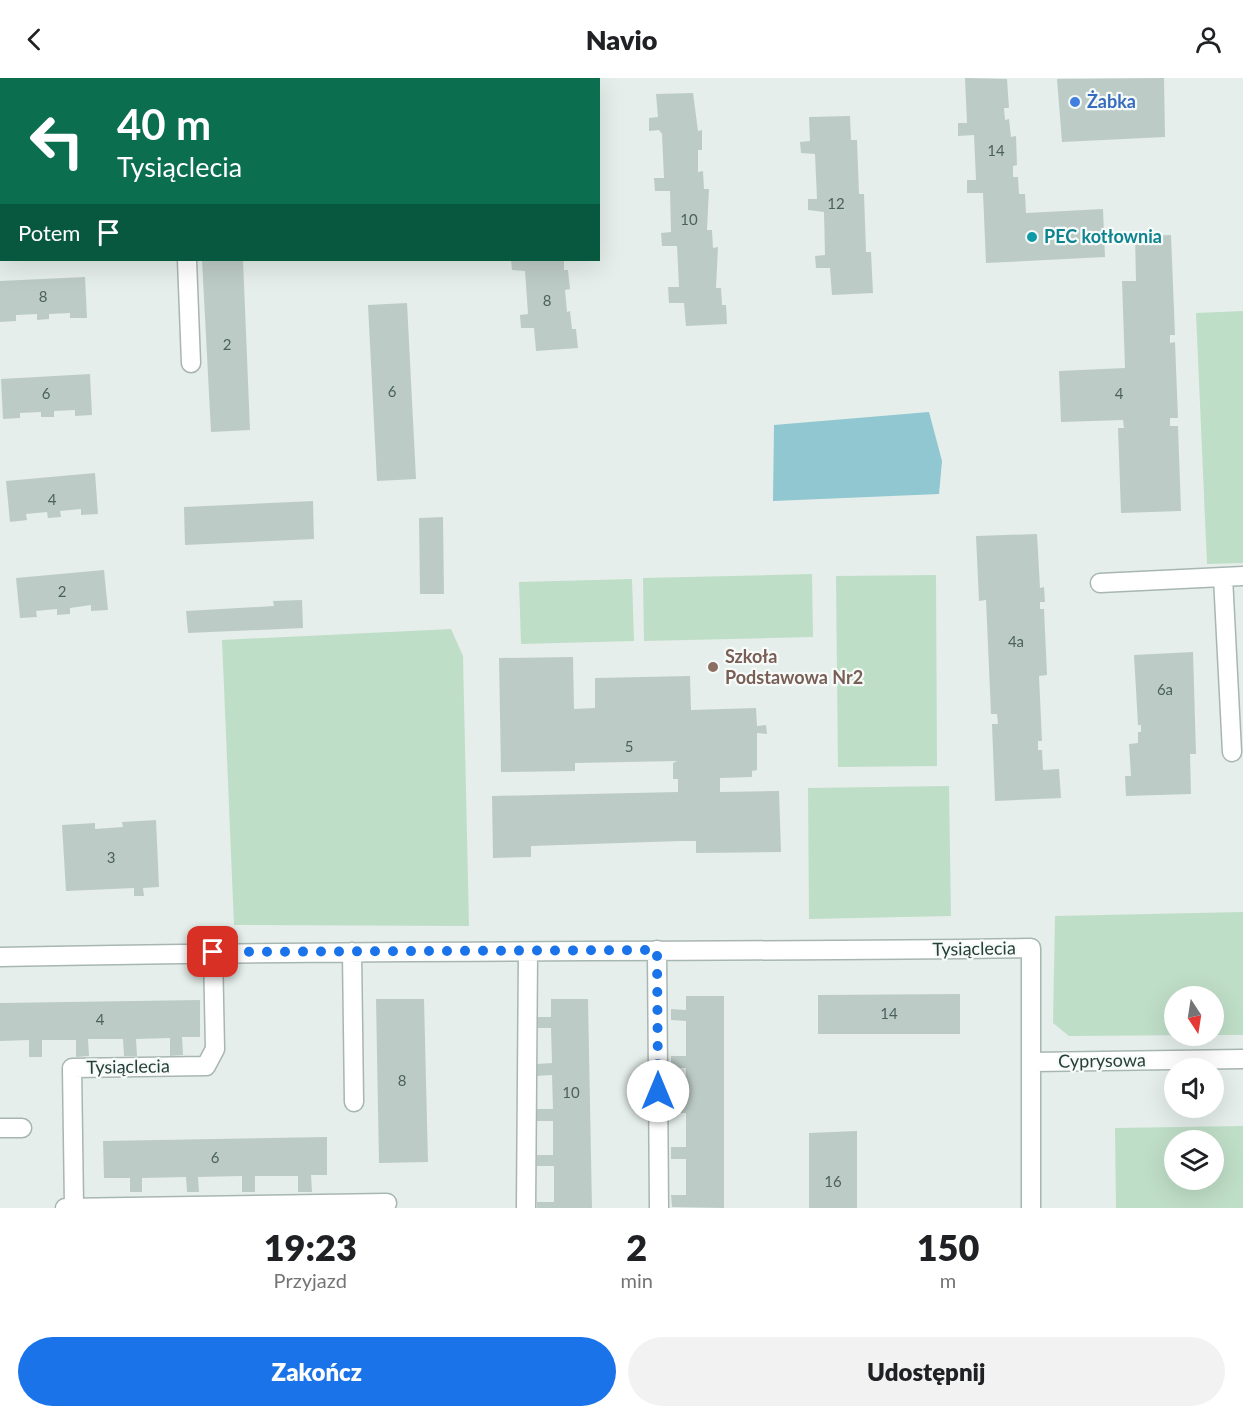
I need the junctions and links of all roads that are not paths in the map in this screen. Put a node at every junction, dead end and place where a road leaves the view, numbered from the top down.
1 (187, 261) edge
2 (191, 363) dead end
3 (1243, 576) edge
4 (1223, 577) junction
5 (1100, 583) dead end
6 (1232, 752) dead end
7 (657, 950) junction
8 (213, 952) junction
9 (352, 952) junction
10 (528, 952) junction
11 (0, 957) edge
12 (1243, 1059) edge
13 (1033, 1062) junction
14 (354, 1102) dead end
15 (0, 1128) edge
16 (22, 1128) dead end
17 (387, 1203) dead end
18 (70, 1207) edge
19 (526, 1208) edge
20 (659, 1208) edge
21 (1031, 1208) edge

1 - 2 street
3 - 4 street
4 - 5 street
4 - 6 street
7 - 10 street, Tysiąclecia
7 - 13 street, Tysiąclecia
7 - 20 street
8 - 9 street, Tysiąclecia
8 - 11 street, Tysiąclecia
8 - 18 street, Tysiąclecia
9 - 10 street, Tysiąclecia
9 - 14 street
10 - 19 street
12 - 13 street, Cyprysowa
13 - 21 street, Tysiąclecia
15 - 16 street
17 - 18 street

